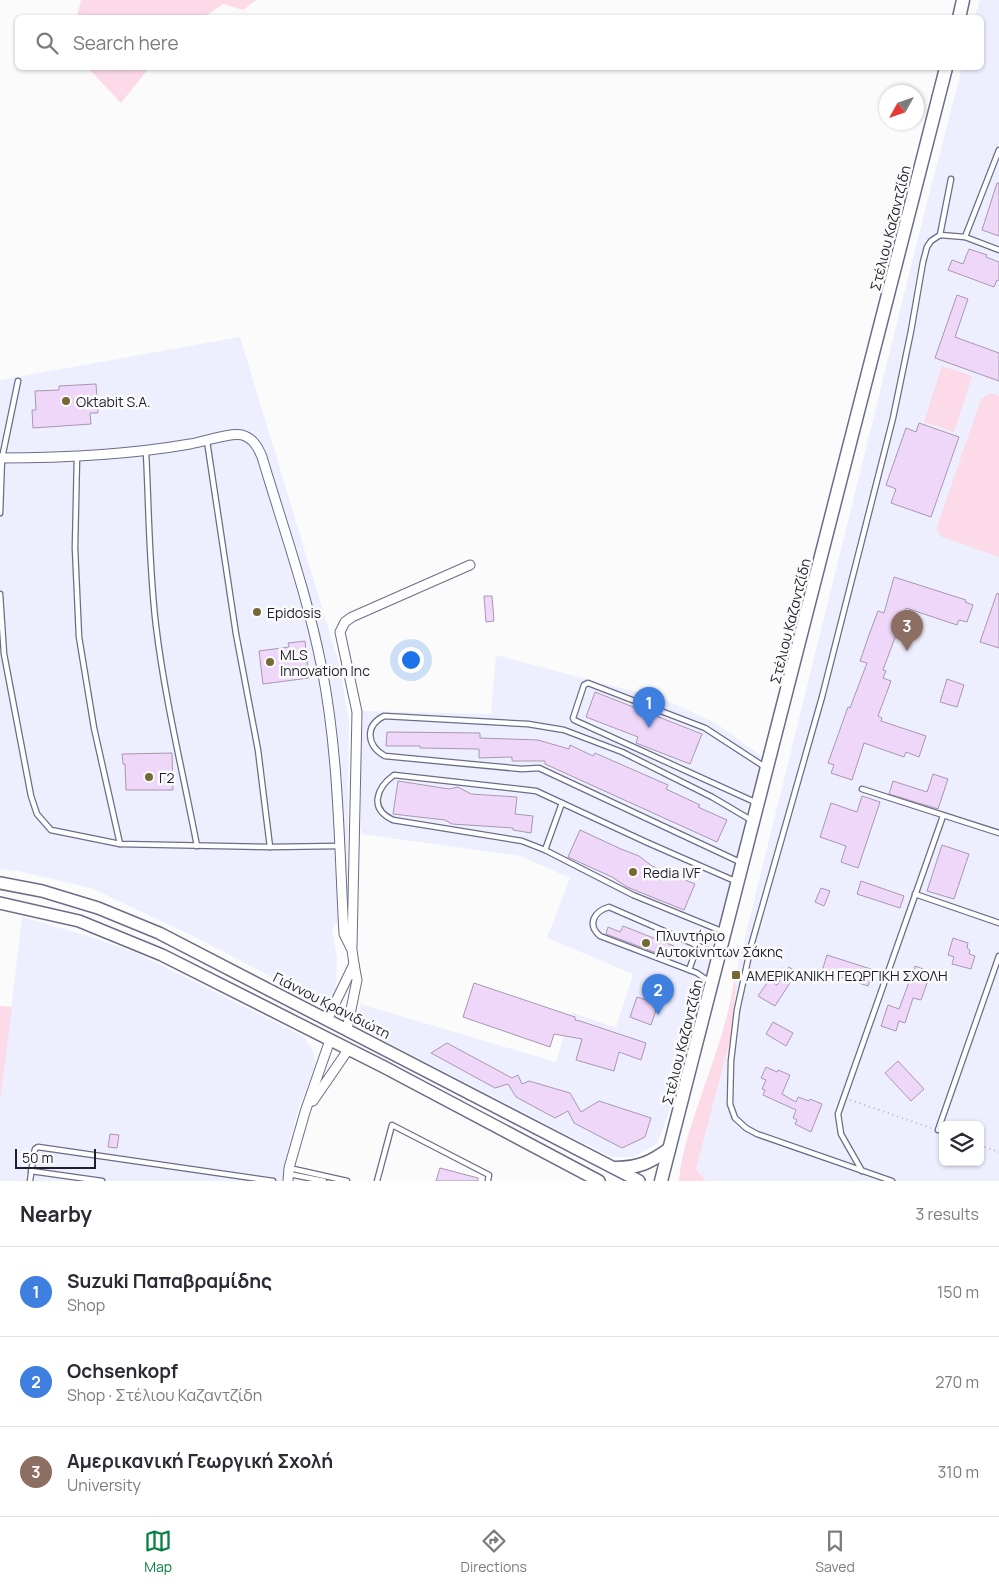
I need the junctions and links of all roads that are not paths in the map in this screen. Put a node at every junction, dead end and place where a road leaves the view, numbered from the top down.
1 (963, 0) edge
2 (960, 15) edge
3 (945, 70) edge
4 (999, 150) edge
5 (951, 180) dead end
6 (940, 235) junction
7 (965, 236) junction
8 (999, 250) edge
9 (18, 381) dead end
10 (207, 441) junction
11 (146, 452) junction
12 (77, 456) junction
13 (1, 458) edge
14 (0, 513) edge
15 (470, 564) dead end
16 (0, 594) edge
17 (768, 768) junction
18 (862, 789) dead end
19 (562, 803) junction
20 (759, 804) junction
21 (943, 816) junction
22 (754, 821) junction
23 (999, 833) edge
24 (120, 844) junction
25 (197, 846) junction
26 (339, 846) junction
27 (270, 847) junction
28 (545, 850) junction
29 (743, 863) junction
30 (739, 882) junction
31 (0, 883) edge
32 (915, 894) junction
33 (0, 903) edge
34 (999, 923) edge
35 (726, 932) junction
36 (698, 945) junction
37 (352, 950) junction
38 (720, 955) junction
39 (999, 956) edge
40 (354, 964) junction
41 (997, 967) edge
42 (689, 970) junction
43 (713, 982) junction
44 (328, 1020) junction
45 (346, 1029) junction
46 (330, 1040) junction
47 (348, 1050) junction
48 (305, 1112) junction
49 (938, 1130) road end
50 (670, 1149) junction
51 (616, 1168) junction
52 (31, 1171) junction
53 (862, 1171) junction
54 (288, 1174) edge
55 (488, 1180) dead end
56 (30, 1181) edge
57 (102, 1181) edge
58 (273, 1181) edge
59 (324, 1181) edge
60 (347, 1181) edge
61 (378, 1181) edge
62 (600, 1181) edge
63 (639, 1181) edge
64 (661, 1181) edge
65 (892, 1181) edge

1 - 2 main road
3 - 17 main road, Στέλιου Καζαντζίδη
4 - 7 lane
5 - 6 lane
6 - 7 lane
6 - 53 lane
7 - 8 lane
9 - 13 lane
10 - 11 street
10 - 26 street
10 - 27 lane
11 - 12 street
11 - 25 lane
12 - 13 street
12 - 24 lane
13 - 14 lane
15 - 37 street
16 - 24 lane
17 - 20 main road, Στέλιου Καζαντζίδη
17 - 20 lane
18 - 21 lane
19 - 28 lane
19 - 28 lane
19 - 30 lane
20 - 22 main road, Στέλιου Καζαντζίδη
21 - 23 lane
21 - 32 lane
22 - 29 main road, Στέλιου Καζαντζίδη
22 - 29 lane
24 - 25 lane
25 - 27 lane
26 - 27 lane
26 - 37 street
28 - 35 lane
29 - 30 main road, Στέλιου Καζαντζίδη
30 - 35 main road, Στέλιου Καζαντζίδη
31 - 44 street, Γιάννου Κρανιδιώτη
32 - 34 lane
32 - 53 lane
33 - 46 street
35 - 38 main road, Στέλιου Καζαντζίδη
36 - 38 lane
36 - 42 lane
36 - 42 lane
37 - 40 street
38 - 43 main road, Στέλιου Καζαντζίδη
39 - 41 lane
40 - 44 street
40 - 45 street
41 - 49 lane
42 - 43 lane
43 - 50 main road, Στέλιου Καζαντζίδη
44 - 45 street, Γιάννου Κρανιδιώτη
45 - 51 street, Γιάννου Κρανιδιώτη
46 - 47 street
46 - 48 street
47 - 48 street
47 - 62 street
48 - 54 street
50 - 51 main road
50 - 64 main road, Στέλιου Καζαντζίδη
51 - 63 street, Γιάννου Κρανιδιώτη
52 - 56 lane
52 - 57 lane
52 - 58 lane
53 - 65 lane
54 - 59 lane
54 - 60 lane
55 - 61 lane

